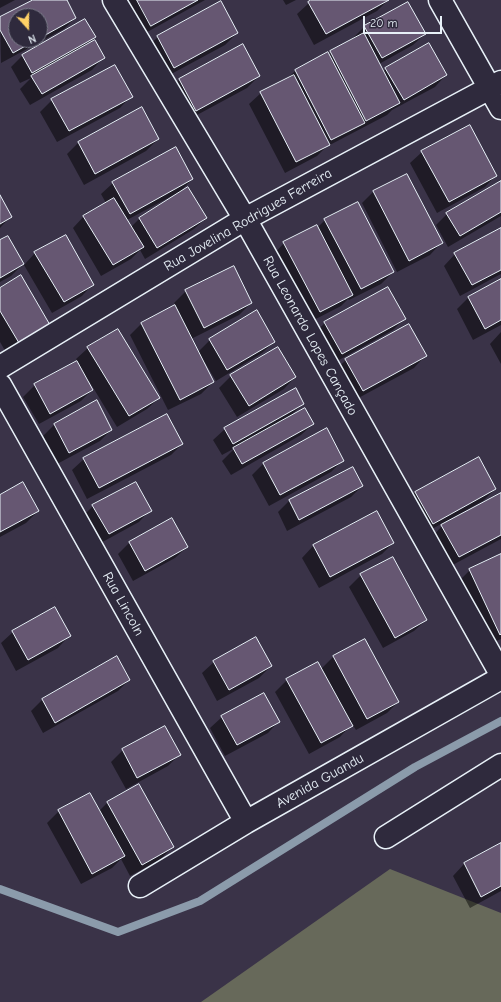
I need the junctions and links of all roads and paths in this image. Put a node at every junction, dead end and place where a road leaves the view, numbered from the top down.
1 (114, 0) edge
2 (440, 0) edge
3 (495, 85) edge
4 (501, 108) edge
5 (245, 219) junction
6 (0, 367) edge
7 (0, 385) edge
8 (501, 674) edge
9 (501, 678) edge
10 (501, 765) edge
11 (246, 822) junction
12 (386, 837) dead end
13 (140, 886) dead end

1 - 5 street, Rua Leonardo Lopes Cançado
2 - 3 street
3 - 4 street
3 - 5 street, Rua Jovelina Rodrigues Ferreira
5 - 6 street, Rua Jovelina Rodrigues Ferreira
5 - 8 street, Rua Leonardo Lopes Cançado
7 - 11 street, Rua Lincoln
9 - 11 street, Avenida Guandu
10 - 12 street
11 - 13 street, Avenida Guandu

